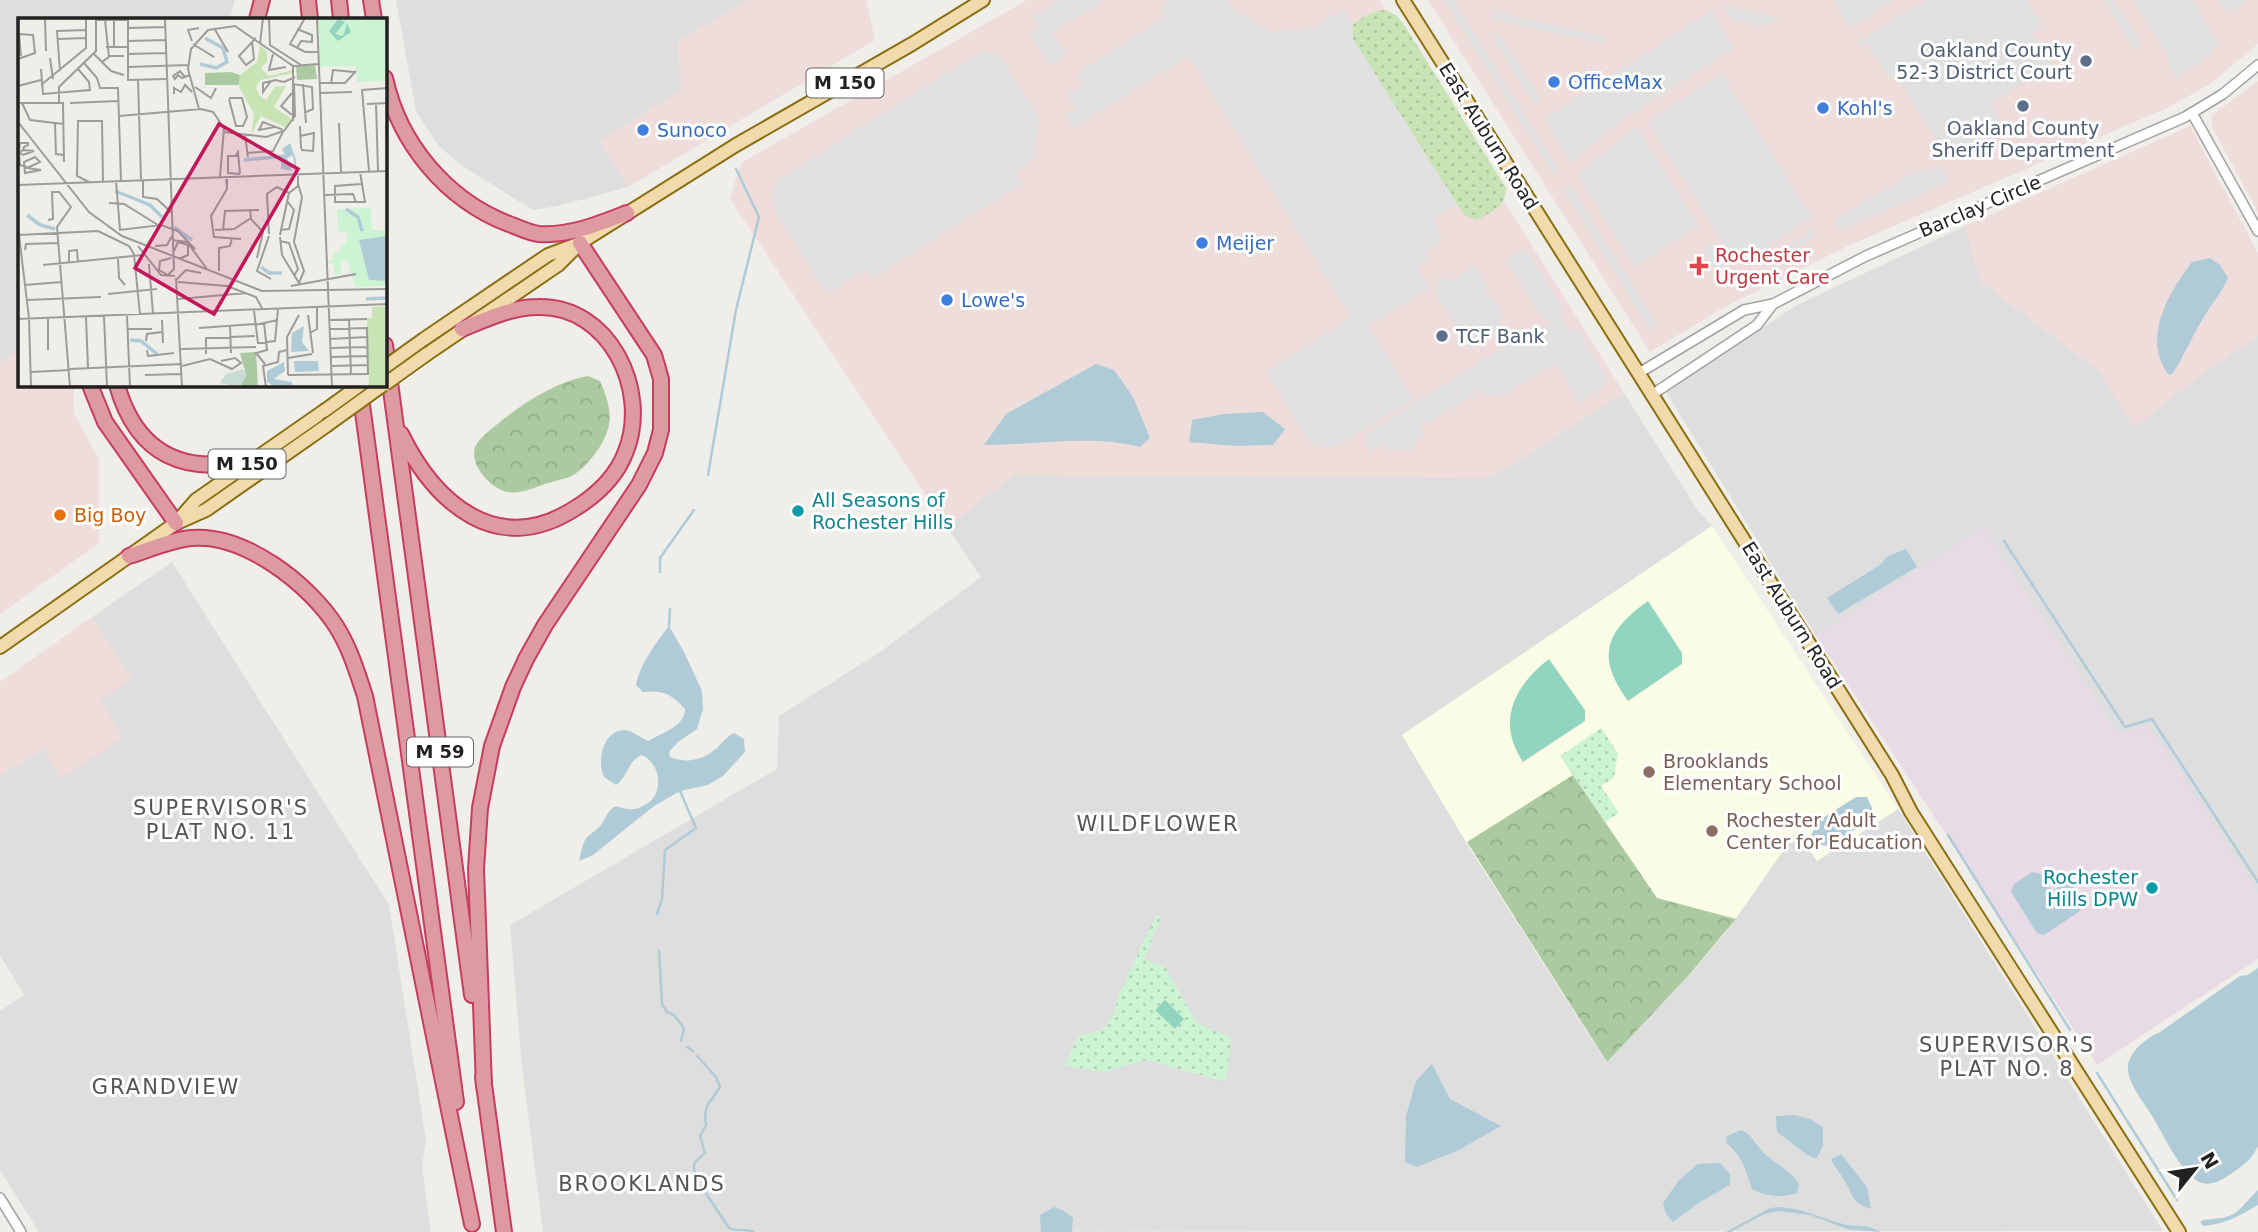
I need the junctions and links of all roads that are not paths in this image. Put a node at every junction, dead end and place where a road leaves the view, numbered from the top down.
1 (262, 0) edge
2 (308, 0) edge
3 (339, 0) edge
4 (371, 0) edge
5 (983, 0) edge
6 (1403, 0) edge
7 (257, 18) edge
8 (310, 18) edge
9 (341, 18) edge
10 (374, 18) edge
11 (2258, 65) edge
12 (387, 89) edge
13 (2192, 113) junction
14 (628, 213) junction
15 (2258, 231) edge
16 (580, 243) junction
17 (1773, 304) junction
18 (462, 329) junction
19 (387, 360) edge
20 (387, 366) edge
21 (1639, 373) junction
22 (387, 382) edge
23 (91, 387) edge
24 (118, 387) edge
25 (357, 387) edge
26 (360, 387) edge
27 (380, 387) edge
28 (1653, 394) junction
29 (395, 418) junction
30 (255, 458) junction
31 (176, 523) junction
32 (129, 556) junction
33 (0, 647) edge
34 (484, 1086) junction
35 (0, 1198) edge
36 (473, 1228) edge
37 (21, 1232) edge
38 (504, 1232) edge
39 (2179, 1232) edge

1 - 7 highway
2 - 8 highway
3 - 9 highway
4 - 10 highway
5 - 14 main road, M 150
6 - 21 main road, East Auburn Road
11 - 13 street, Barclay Circle
12 - 14 highway
13 - 15 street
13 - 17 street, Barclay Circle
14 - 16 main road, M 150
16 - 18 main road, M 150
16 - 20 main road, M 150, bridge
16 - 34 highway
17 - 21 street, Barclay Circle
17 - 28 street, Barclay Circle
18 - 22 main road, M 150, bridge
18 - 29 highway
19 - 29 highway, M 59
21 - 28 main road, East Auburn Road
23 - 31 highway
24 - 30 highway
25 - 30 main road, M 150, bridge
26 - 36 highway, M 59
27 - 31 main road, M 150, bridge
28 - 39 main road, East Auburn Road
29 - 34 highway, M 59
30 - 31 main road, M 150
31 - 32 main road
32 - 33 main road
32 - 36 highway
34 - 38 highway, M 59
35 - 37 street

